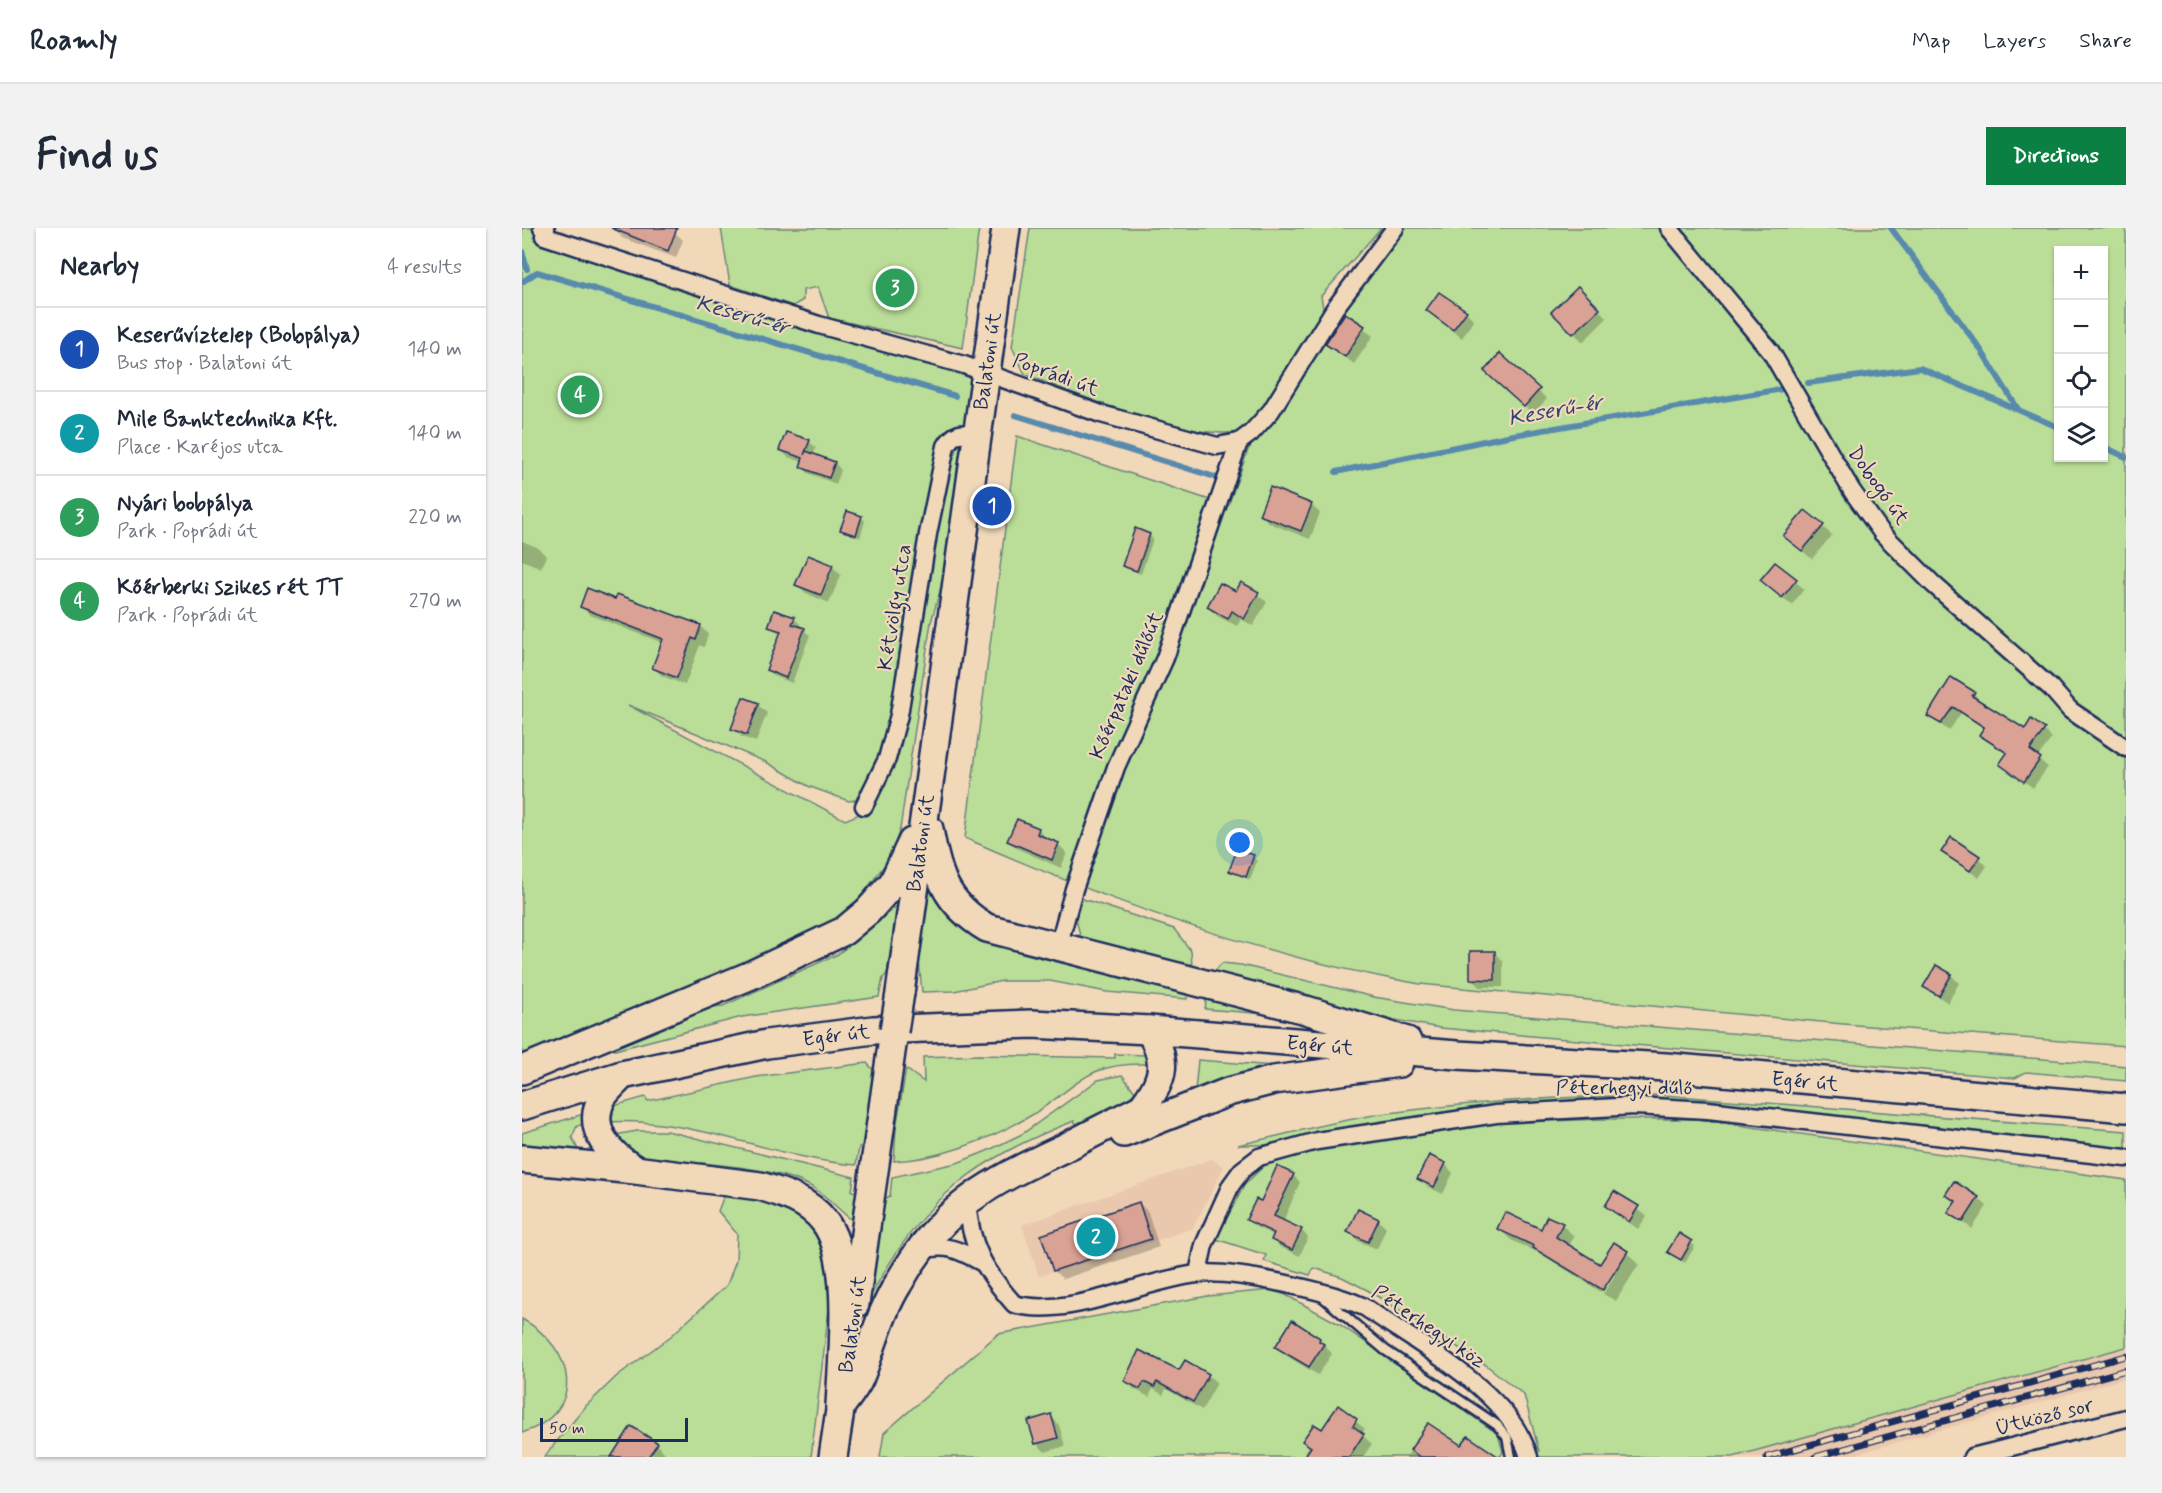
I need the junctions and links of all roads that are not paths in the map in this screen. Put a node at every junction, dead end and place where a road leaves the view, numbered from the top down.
1 (1006, 228) edge
2 (1395, 228) edge
3 (1669, 228) edge
4 (544, 229) edge
5 (985, 372) junction
6 (976, 434) junction
7 (1239, 442) junction
8 (2126, 748) edge
9 (864, 806) dead end
10 (925, 807) junction
11 (1058, 947) junction
12 (1149, 1030) junction
13 (1457, 1055) junction
14 (522, 1070) edge
15 (622, 1075) junction
16 (522, 1106) edge
17 (2126, 1108) edge
18 (1065, 1147) junction
19 (2126, 1158) edge
20 (522, 1159) edge
21 (635, 1170) junction
22 (968, 1200) junction
23 (920, 1250) junction
24 (981, 1262) junction
25 (1198, 1273) junction
26 (1319, 1293) junction
27 (840, 1407) junction
28 (2126, 1418) edge
29 (833, 1457) edge
30 (1510, 1457) edge
31 (1529, 1457) edge
32 (1972, 1457) edge

1 - 5 main road, Balatoni út
2 - 7 street
3 - 8 street, Dobogó út
4 - 5 street, Poprádi út
5 - 6 main road, Balatoni út
5 - 7 street, Poprádi út
6 - 9 street, Kétvölgy utca
6 - 10 main road, Balatoni út
7 - 11 street, Kőérpataki dűlőút
10 - 11 main road
10 - 14 main road
10 - 27 main road, Balatoni út, bridge
11 - 13 main road
12 - 13 main road, Egér út
12 - 15 main road, Egér út
12 - 18 main road
13 - 17 main road, Egér út
13 - 18 main road
15 - 16 main road, Egér út
15 - 21 main road
18 - 22 main road
19 - 25 street, Péterhegyi dűlő
20 - 21 main road
21 - 27 main road
22 - 23 main road
22 - 24 street
23 - 24 street
23 - 27 main road
24 - 25 street, Péterhegyi köz
25 - 26 street, Péterhegyi köz
26 - 30 lane
26 - 31 street, Péterhegyi köz
27 - 29 main road, Balatoni út
28 - 32 street, Ütköző sor

